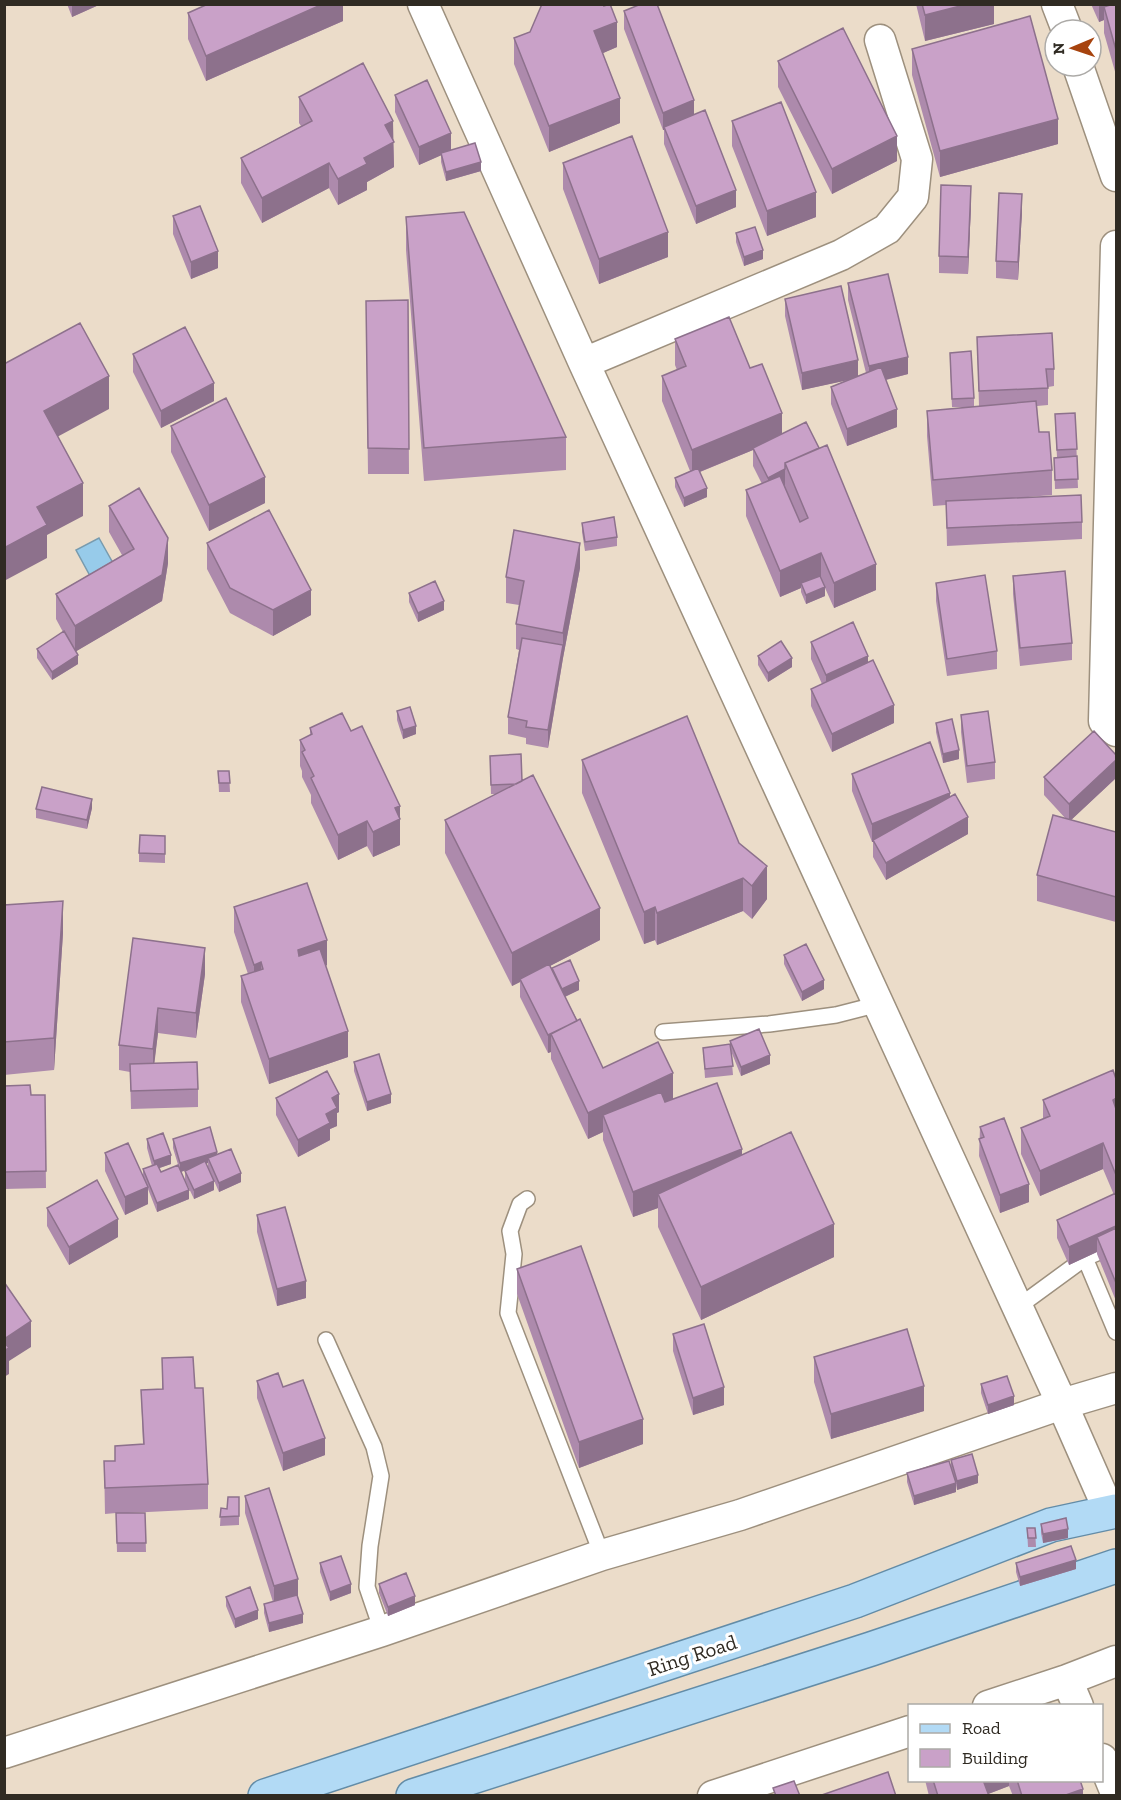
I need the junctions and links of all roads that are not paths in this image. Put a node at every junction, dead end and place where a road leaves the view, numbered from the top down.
1 (423, 4) edge
2 (880, 40) dead end
3 (1082, 78) edge
4 (1116, 176) edge
5 (1116, 246) edge
6 (584, 363) junction
7 (1116, 731) edge
8 (879, 1004) junction
9 (663, 1032) dead end
10 (527, 1199) dead end
11 (1116, 1245) edge
12 (1085, 1258) junction
13 (1018, 1307) junction
14 (1116, 1332) edge
15 (326, 1340) dead end
16 (1116, 1388) edge
17 (1062, 1404) junction
18 (1113, 1512) edge
19 (602, 1556) junction
20 (1116, 1566) edge
21 (382, 1631) junction
22 (1116, 1661) edge
23 (1072, 1693) edge
24 (1001, 1704) edge
25 (908, 1731) edge
26 (4, 1754) edge
27 (1103, 1764) edge
28 (1116, 1793) edge
29 (265, 1796) edge
30 (412, 1796) edge
31 (713, 1796) edge

1 - 6 street
2 - 6 street
3 - 4 street
5 - 7 street
6 - 8 street
8 - 9 lane
8 - 13 street
10 - 19 lane
11 - 12 lane
12 - 13 lane
12 - 14 lane
13 - 17 street
15 - 21 lane
16 - 17 street
17 - 18 street
17 - 19 street
18 - 29 main road, Ring Road
19 - 21 street
20 - 30 main road
21 - 26 street
22 - 23 street
23 - 24 street
25 - 31 street
27 - 28 street

